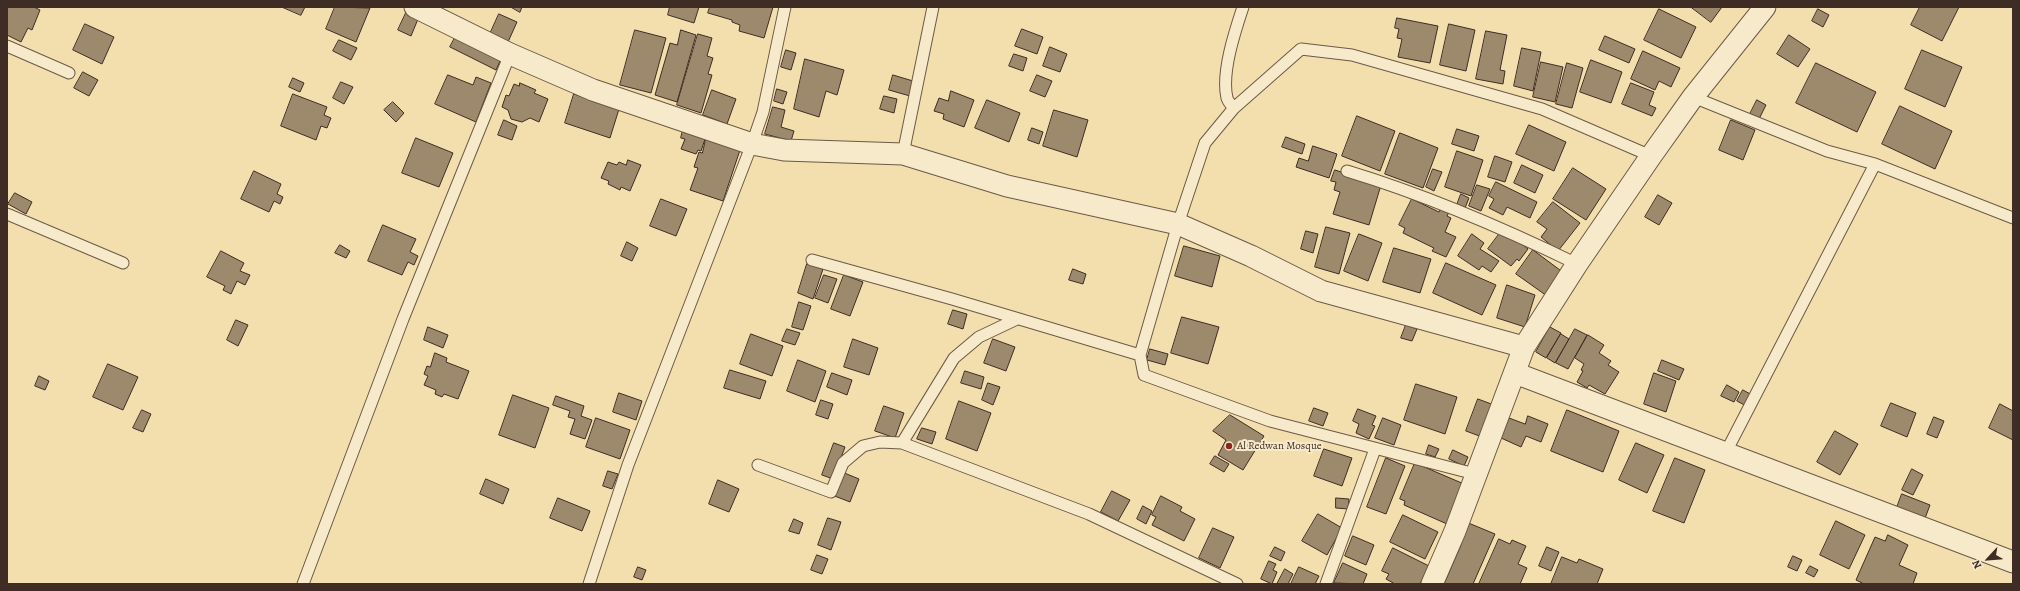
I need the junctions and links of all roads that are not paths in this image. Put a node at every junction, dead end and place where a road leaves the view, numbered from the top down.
1 (415, 7) edge
2 (785, 7) edge
3 (933, 7) edge
4 (1243, 7) edge
5 (1765, 7) edge
6 (7, 46) edge
7 (510, 54) junction
8 (69, 73) dead end
9 (1692, 97) junction
10 (1234, 108) junction
11 (752, 144) junction
12 (903, 154) junction
13 (1651, 156) junction
14 (1875, 164) junction
15 (1347, 171) dead end
16 (7, 214) edge
17 (2013, 218) edge
18 (1178, 224) junction
19 (812, 260) dead end
20 (123, 263) dead end
21 (1577, 264) junction
22 (1017, 319) junction
23 (1524, 347) junction
24 (1140, 355) junction
25 (1514, 373) junction
26 (902, 443) junction
27 (1376, 449) junction
28 (1726, 452) junction
29 (758, 465) dead end
30 (1475, 474) junction
31 (2013, 562) edge
32 (303, 584) edge
33 (589, 584) edge
34 (1237, 584) edge
35 (1326, 584) edge
36 (1432, 584) edge

1 - 7 street
2 - 11 lane
3 - 12 lane
4 - 10 lane
5 - 9 street
6 - 8 lane
7 - 11 street
7 - 32 lane
9 - 13 street
9 - 14 lane
10 - 13 lane
10 - 18 lane
11 - 12 street
11 - 33 lane
12 - 18 street
13 - 21 street
14 - 17 lane
14 - 28 lane
15 - 21 lane
16 - 20 lane
18 - 23 street
18 - 24 lane
19 - 22 lane
21 - 23 street
22 - 24 lane
22 - 26 lane
23 - 25 street
24 - 27 lane
25 - 28 street
25 - 30 street
26 - 29 lane
26 - 34 lane
27 - 30 lane
27 - 35 lane
28 - 31 street
30 - 36 street

